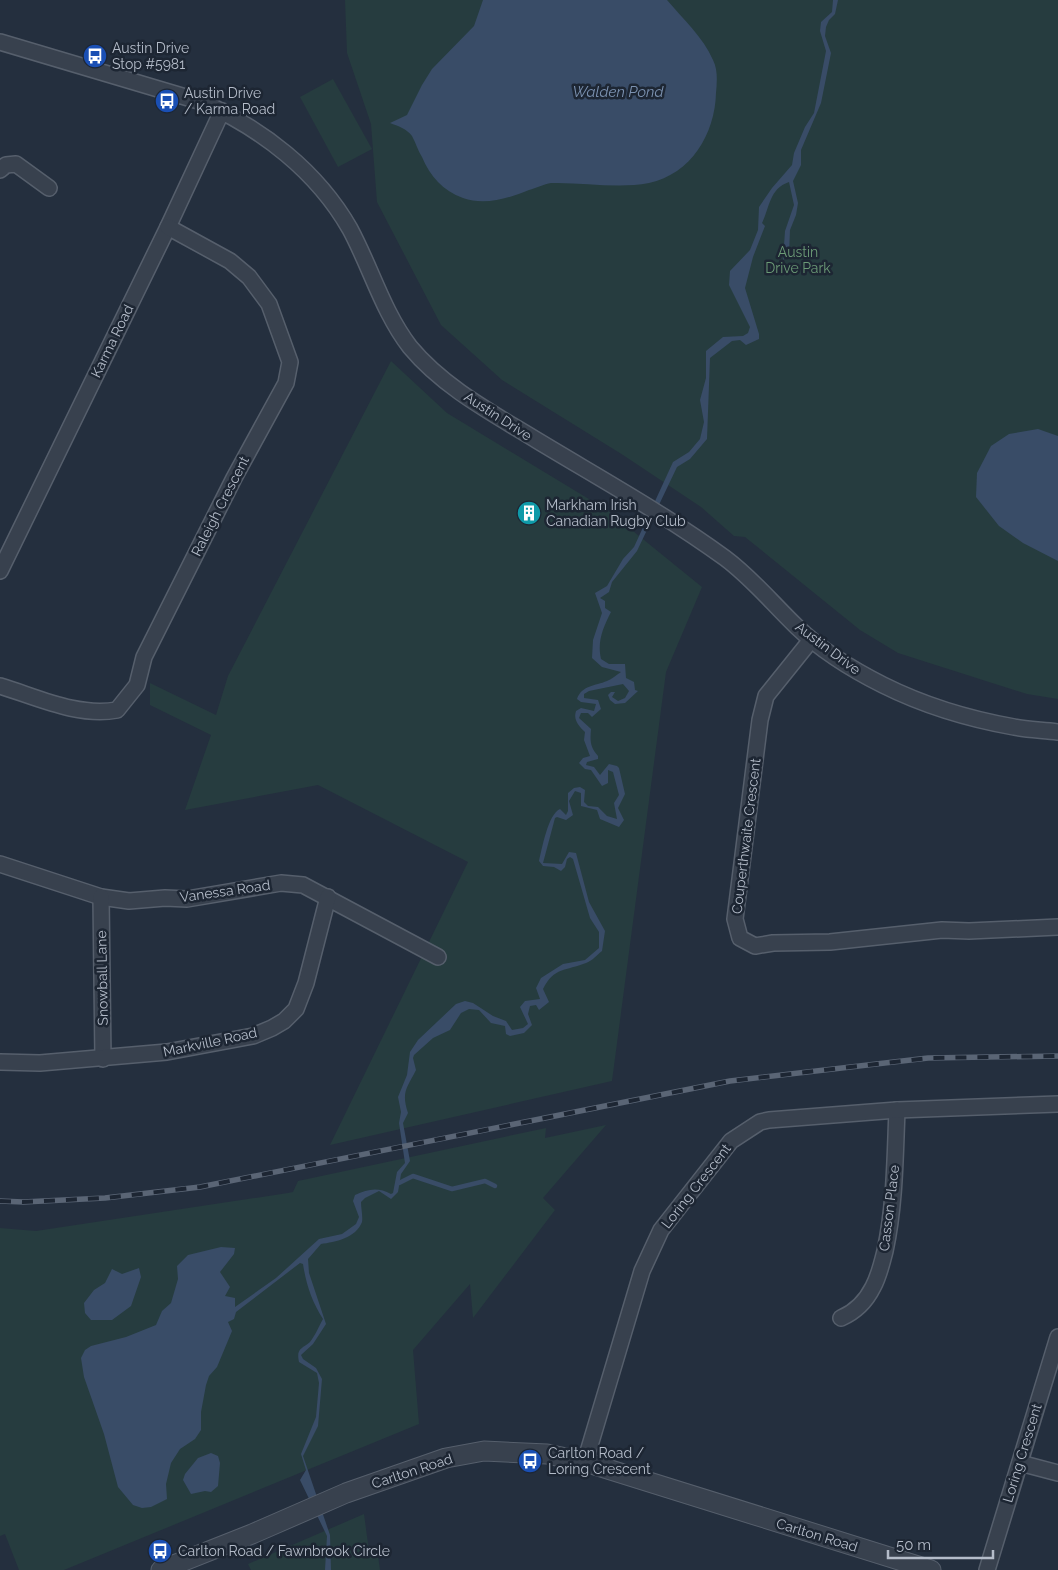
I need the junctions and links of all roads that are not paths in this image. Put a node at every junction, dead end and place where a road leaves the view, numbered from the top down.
1 (0, 42) edge
2 (222, 111) junction
3 (0, 170) edge
4 (49, 188) dead end
5 (168, 228) junction
6 (0, 571) edge
7 (811, 640) junction
8 (0, 686) edge
9 (1058, 732) edge
10 (0, 864) edge
11 (101, 897) junction
12 (328, 897) junction
13 (1058, 927) edge
14 (438, 957) dead end
15 (103, 1058) junction
16 (0, 1062) edge
17 (1058, 1104) edge
18 (897, 1110) junction
19 (841, 1318) dead end
20 (1058, 1337) edge
21 (584, 1462) junction
22 (1020, 1463) junction
23 (1058, 1474) edge
24 (161, 1570) edge
25 (931, 1570) edge
26 (987, 1570) edge

1 - 2 street, Austin Drive
2 - 5 street, Karma Road
2 - 7 street, Austin Drive
3 - 4 street
5 - 6 street, Karma Road
5 - 8 street, Raleigh Crescent
7 - 9 street, Austin Drive
7 - 13 street, Couperthwaite Crescent
10 - 11 street, Vanessa Road
11 - 12 street, Vanessa Road
11 - 15 street, Snowball Lane
12 - 14 street, Vanessa Road
12 - 15 street, Markville Road
15 - 16 street, Markville Road
17 - 18 street, Loring Crescent
18 - 19 street, Casson Place
18 - 21 street, Loring Crescent
20 - 22 street, Loring Crescent
21 - 24 street, Carlton Road
21 - 25 street, Carlton Road
22 - 23 street
22 - 26 street, Loring Crescent

